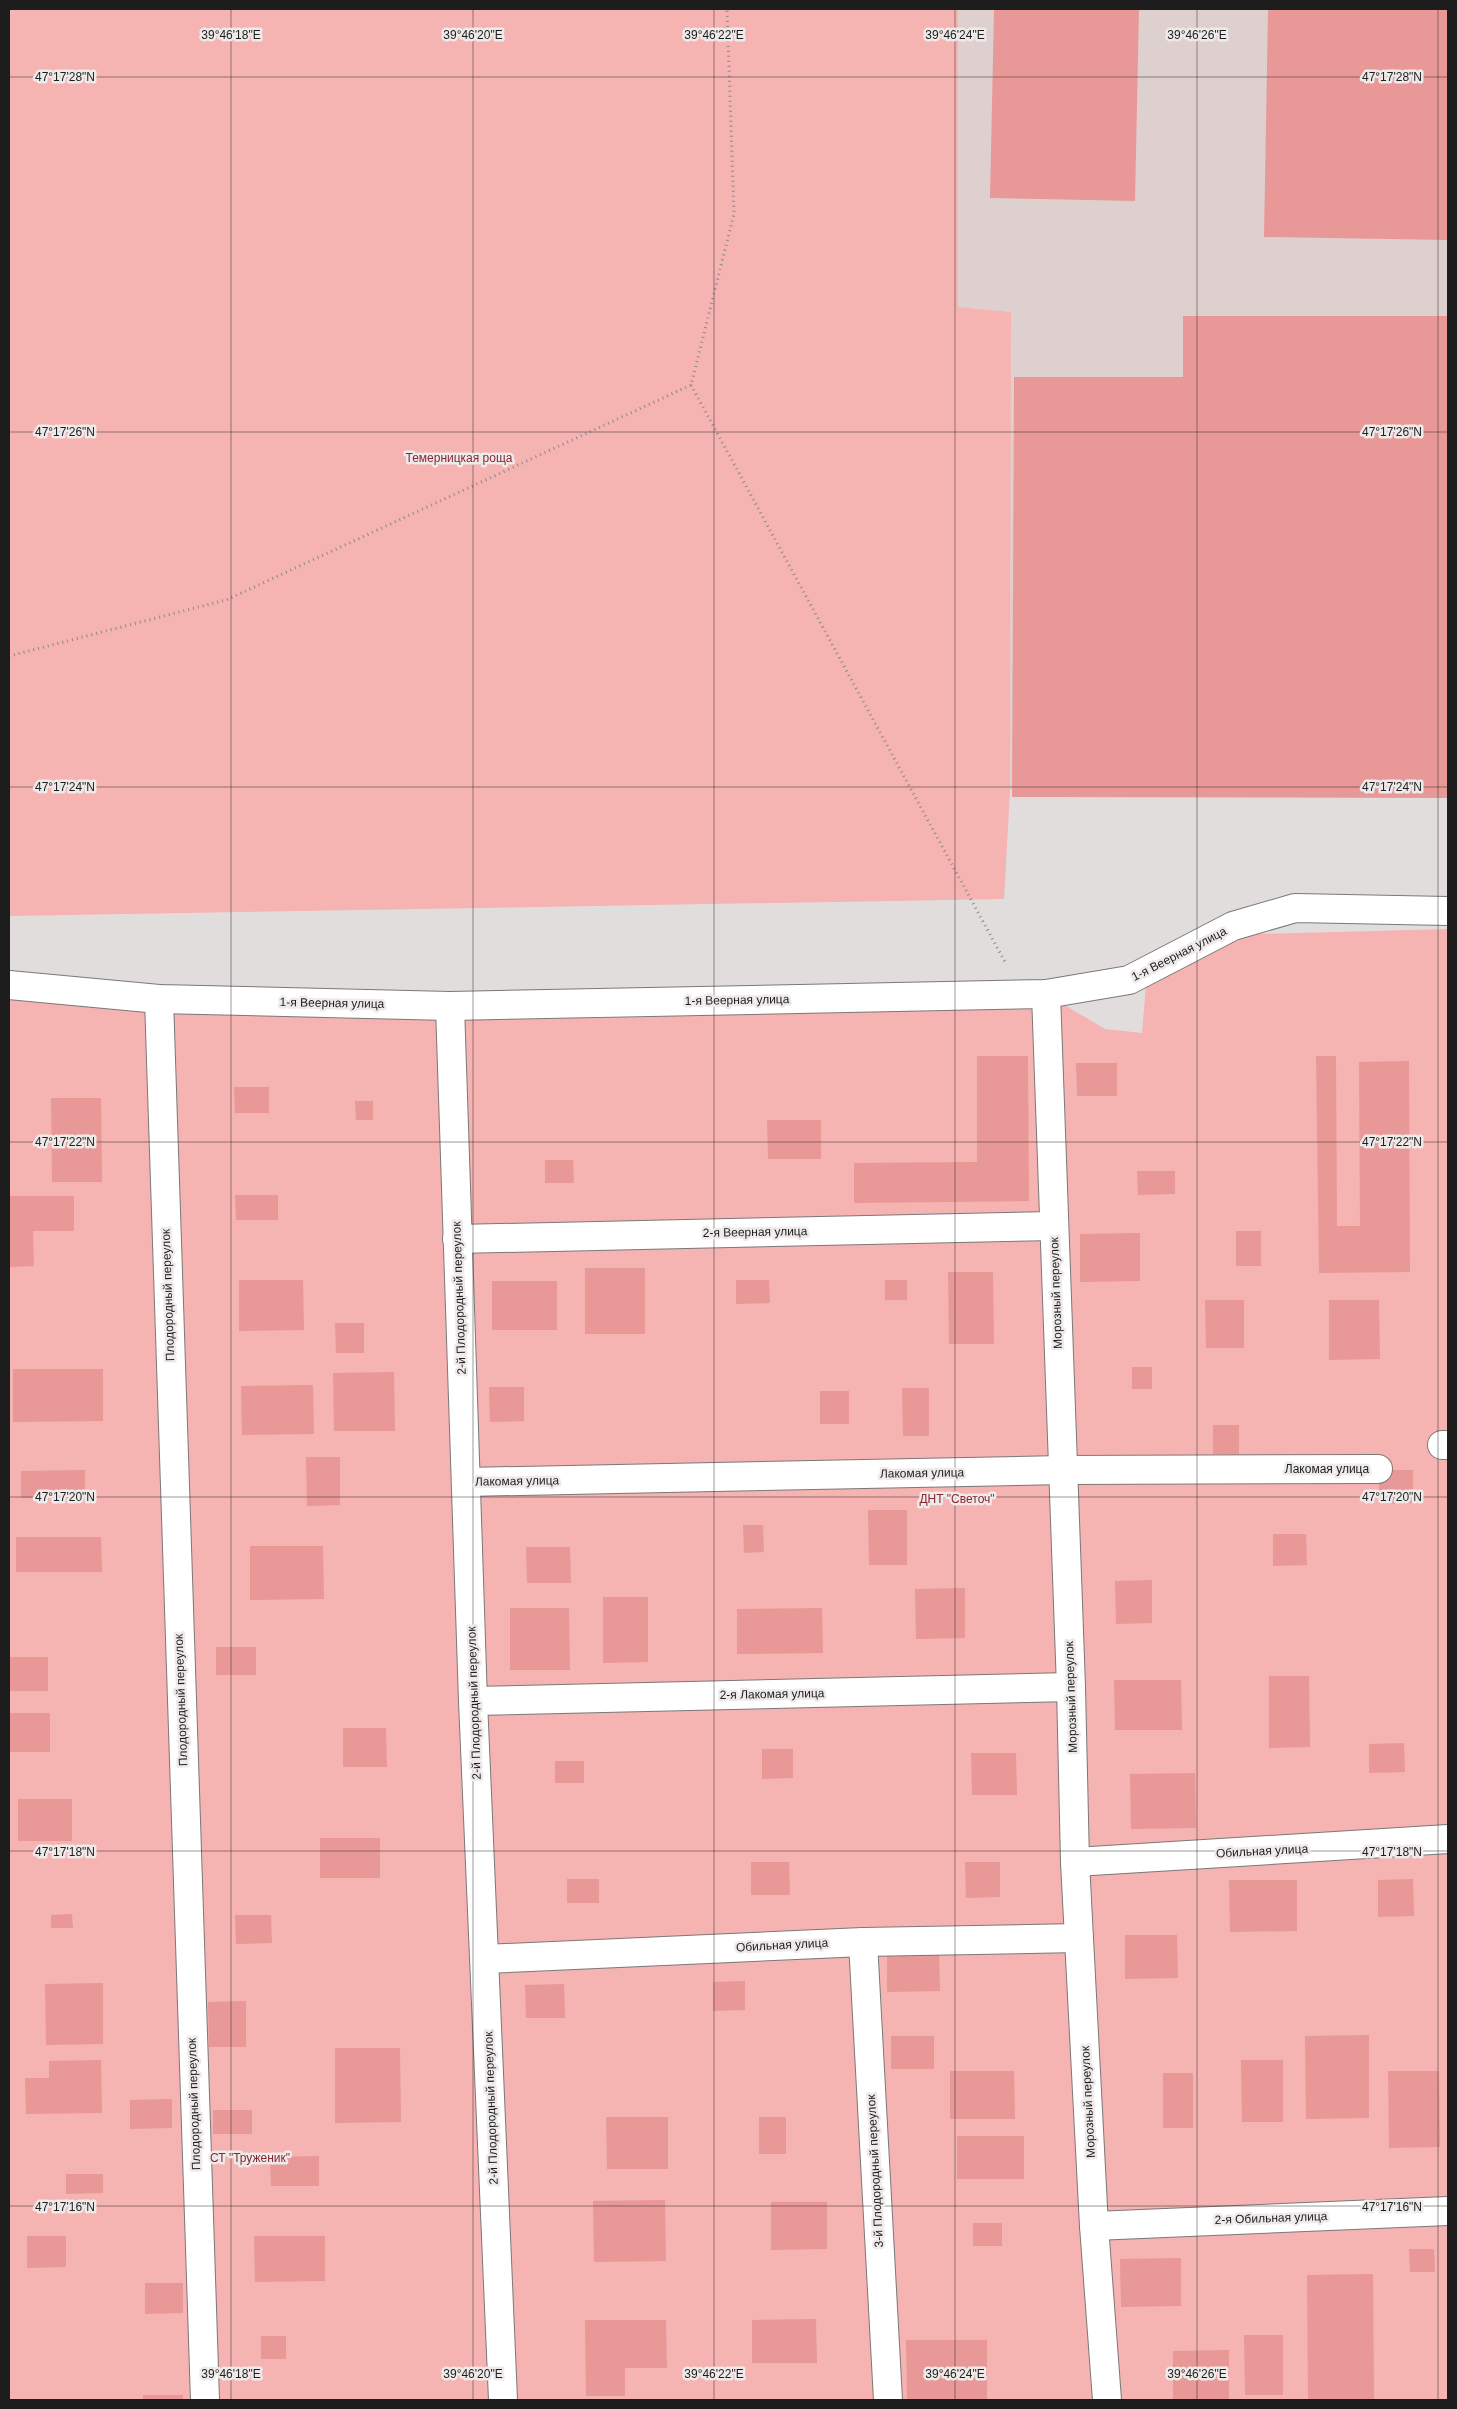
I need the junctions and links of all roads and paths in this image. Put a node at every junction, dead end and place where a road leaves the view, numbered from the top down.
1 (727, 9) edge
2 (692, 385) junction
3 (9, 656) edge
4 (1448, 911) edge
5 (9, 985) edge
6 (1035, 994) junction
7 (159, 999) junction
8 (450, 1006) junction
9 (1054, 1226) junction
10 (457, 1239) junction
11 (1378, 1469) dead end
12 (1062, 1470) junction
13 (466, 1482) junction
14 (1071, 1687) junction
15 (473, 1701) junction
16 (1448, 1839) edge
17 (1075, 1862) junction
18 (1079, 1938) junction
19 (863, 1942) junction
20 (486, 1959) junction
21 (1448, 2210) edge
22 (1094, 2226) junction
23 (205, 2400) edge
24 (503, 2400) edge
25 (888, 2400) edge
26 (1106, 2400) edge

1 - 2 path
2 - 3 path
2 - 6 path
4 - 6 street, 1-я Веерная улица
5 - 7 street, 1-я Веерная улица
6 - 8 street, 1-я Веерная улица
6 - 9 street, Морозный переулок
7 - 8 street, 1-я Веерная улица
7 - 23 street, Плодородный переулок
8 - 10 street, 2-й Плодородный переулок
9 - 10 street, 2-я Веерная улица
9 - 12 street, Морозный переулок
10 - 13 street, 2-й Плодородный переулок
11 - 12 street, Лакомая улица
12 - 13 street, Лакомая улица
12 - 14 street, Морозный переулок
13 - 15 street, 2-й Плодородный переулок
14 - 15 street, 2-я Лакомая улица
14 - 17 street, Морозный переулок
15 - 20 street, 2-й Плодородный переулок
16 - 17 street, Обильная улица
17 - 18 street, Морозный переулок
18 - 19 street, Обильная улица
18 - 22 street, Морозный переулок
19 - 20 street, Обильная улица
19 - 25 street, 3-й Плодородный переулок
20 - 24 street, 2-й Плодородный переулок
21 - 22 street, 2-я Обильная улица
22 - 26 street, Морозный переулок

